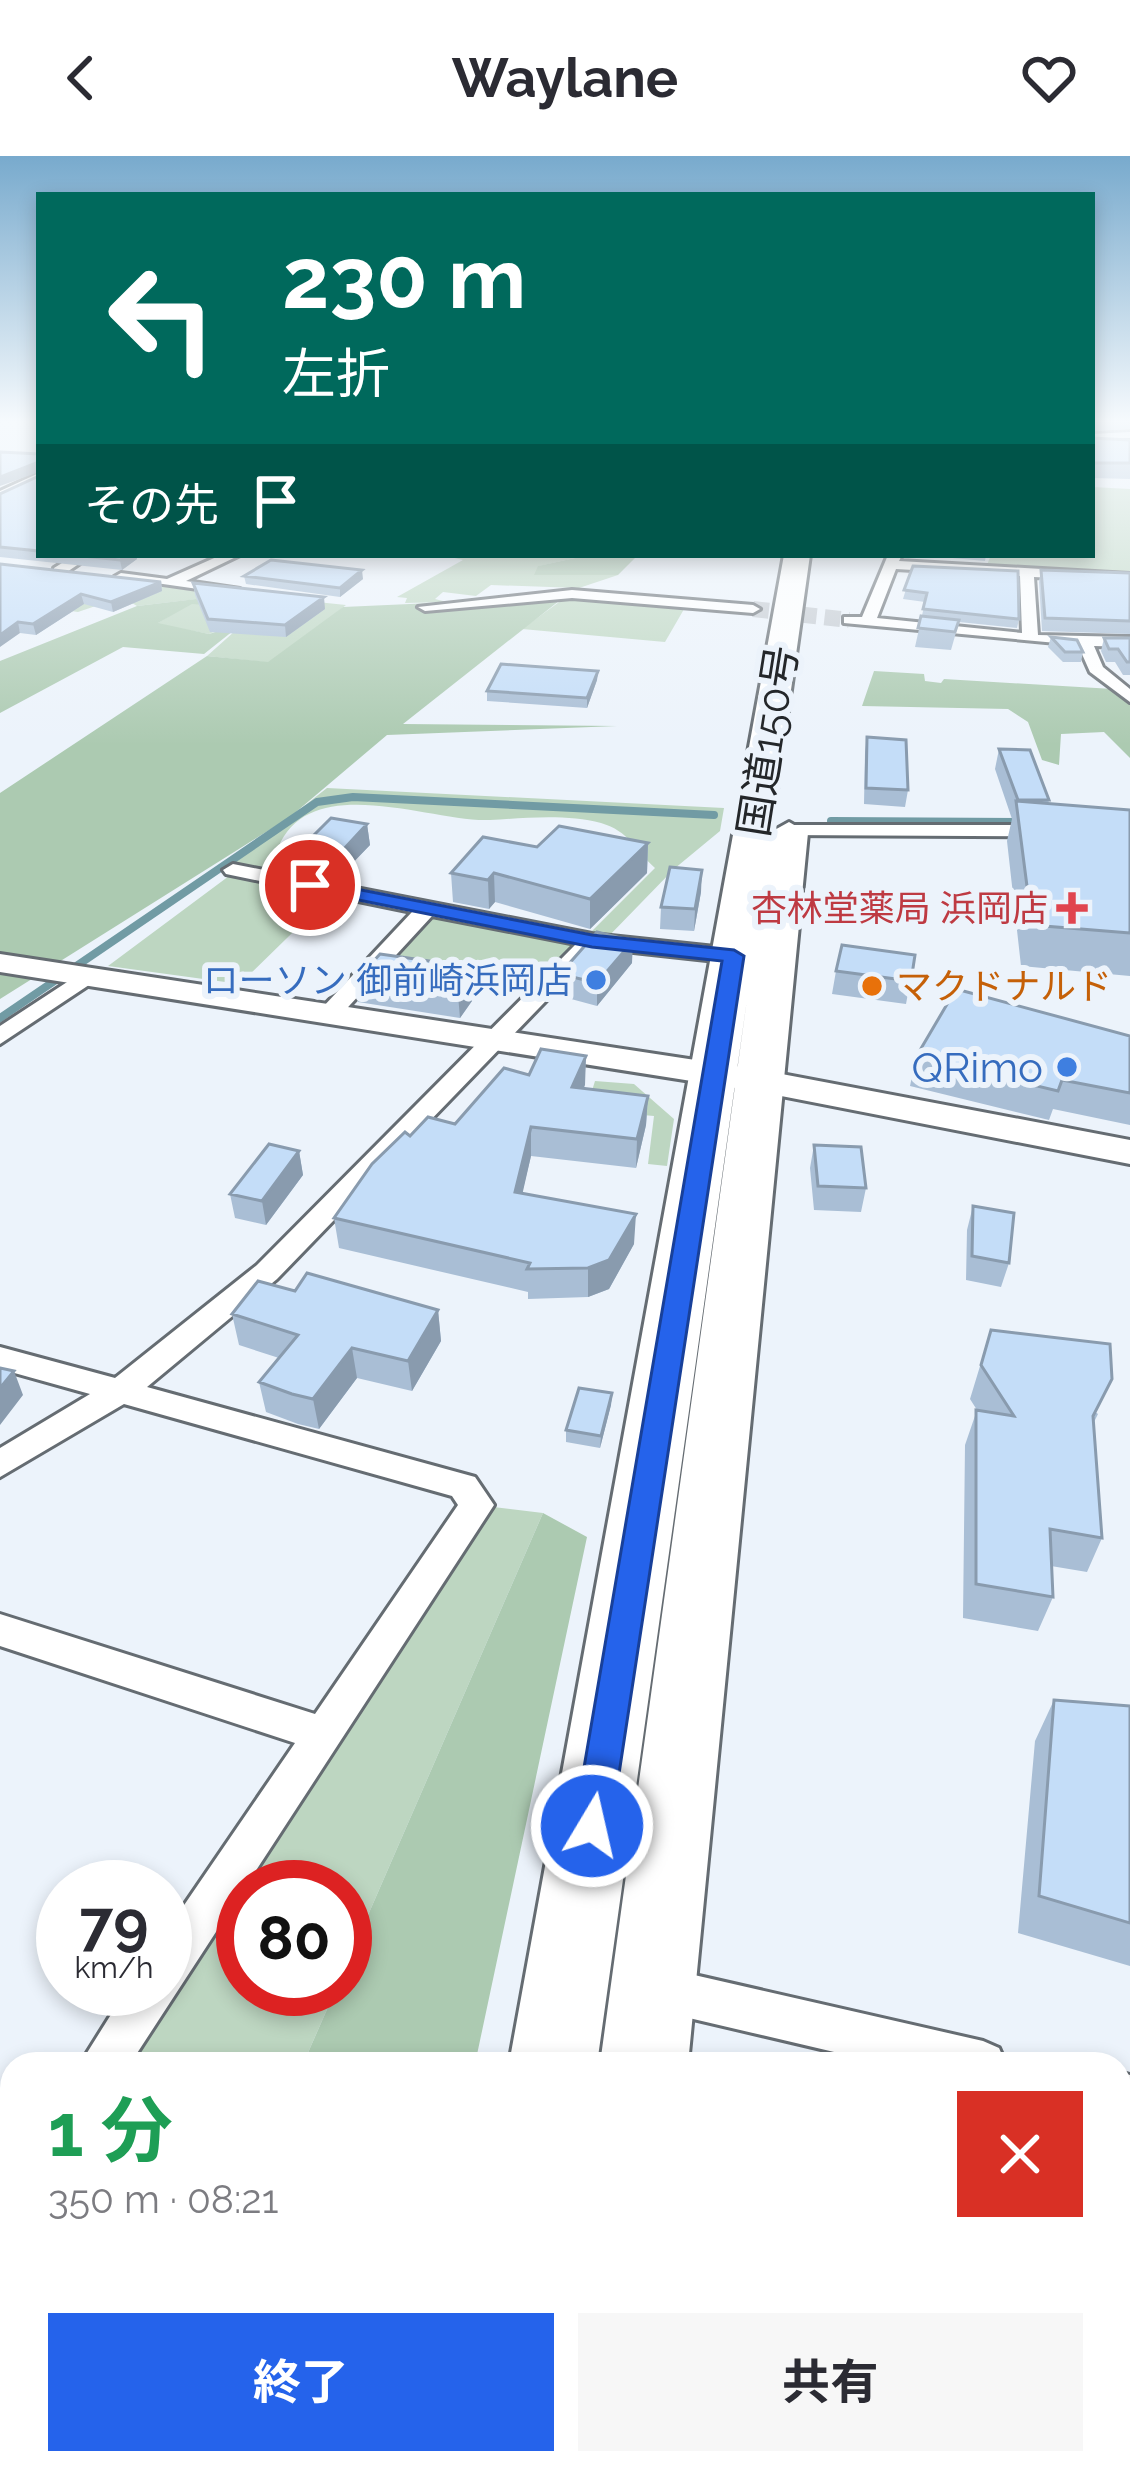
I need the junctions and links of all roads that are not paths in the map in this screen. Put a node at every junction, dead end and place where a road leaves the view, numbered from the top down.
1 (81, 558) edge
2 (226, 558) edge
3 (797, 558) edge
4 (824, 558) edge
5 (894, 560) edge
6 (39, 569) edge
7 (59, 571) junction
8 (1027, 572) junction
9 (81, 573) edge
10 (104, 576) edge
11 (1130, 578) edge
12 (171, 583) junction
13 (249, 594) edge
14 (425, 607) dead end
15 (753, 609) tunnel mouth
16 (849, 620) tunnel mouth
17 (867, 622) junction
18 (1030, 639) junction
19 (1084, 641) junction
20 (1130, 642) edge
21 (1130, 697) edge
22 (789, 831) junction
23 (1130, 831) edge
24 (233, 870) dead end
25 (427, 908) junction
26 (592, 941) junction
27 (734, 956) junction
28 (0, 963) edge
29 (86, 976) junction
30 (330, 1013) junction
31 (0, 1036) edge
32 (488, 1042) junction
33 (738, 1078) junction
34 (1130, 1152) edge
35 (0, 1358) edge
36 (119, 1392) junction
37 (0, 1464) edge
38 (0, 1630) edge
39 (323, 1734) junction
40 (192, 1930) edge
41 (569, 1966) junction
42 (653, 1988) junction
43 (135, 2016) edge
44 (111, 2052) edge
45 (555, 2052) edge
46 (645, 2052) edge
47 (930, 2052) edge

1 - 7 street
2 - 12 street
3 - 27 highway, 国道150号
4 - 22 highway, 国道150号
5 - 8 street
5 - 17 street
6 - 7 street
7 - 9 street
8 - 11 street
8 - 18 street
10 - 12 street
12 - 13 street
14 - 15 street
16 - 17 street
17 - 18 street
18 - 19 street
19 - 20 street
19 - 21 street
22 - 23 street
22 - 33 highway, 国道150号
24 - 25 street
25 - 26 street
25 - 30 street
26 - 27 street
26 - 32 street
27 - 33 highway, 国道150号
28 - 29 street
29 - 30 street
29 - 31 street
30 - 32 street
32 - 33 street
32 - 36 street
33 - 34 street
33 - 41 highway, 国道150号
33 - 42 highway, 国道150号
35 - 36 street
36 - 37 street
36 - 39 street
38 - 39 street
39 - 40 street
41 - 42 street
41 - 45 highway, 国道150号
42 - 46 highway, 国道150号
42 - 47 street
43 - 44 street

